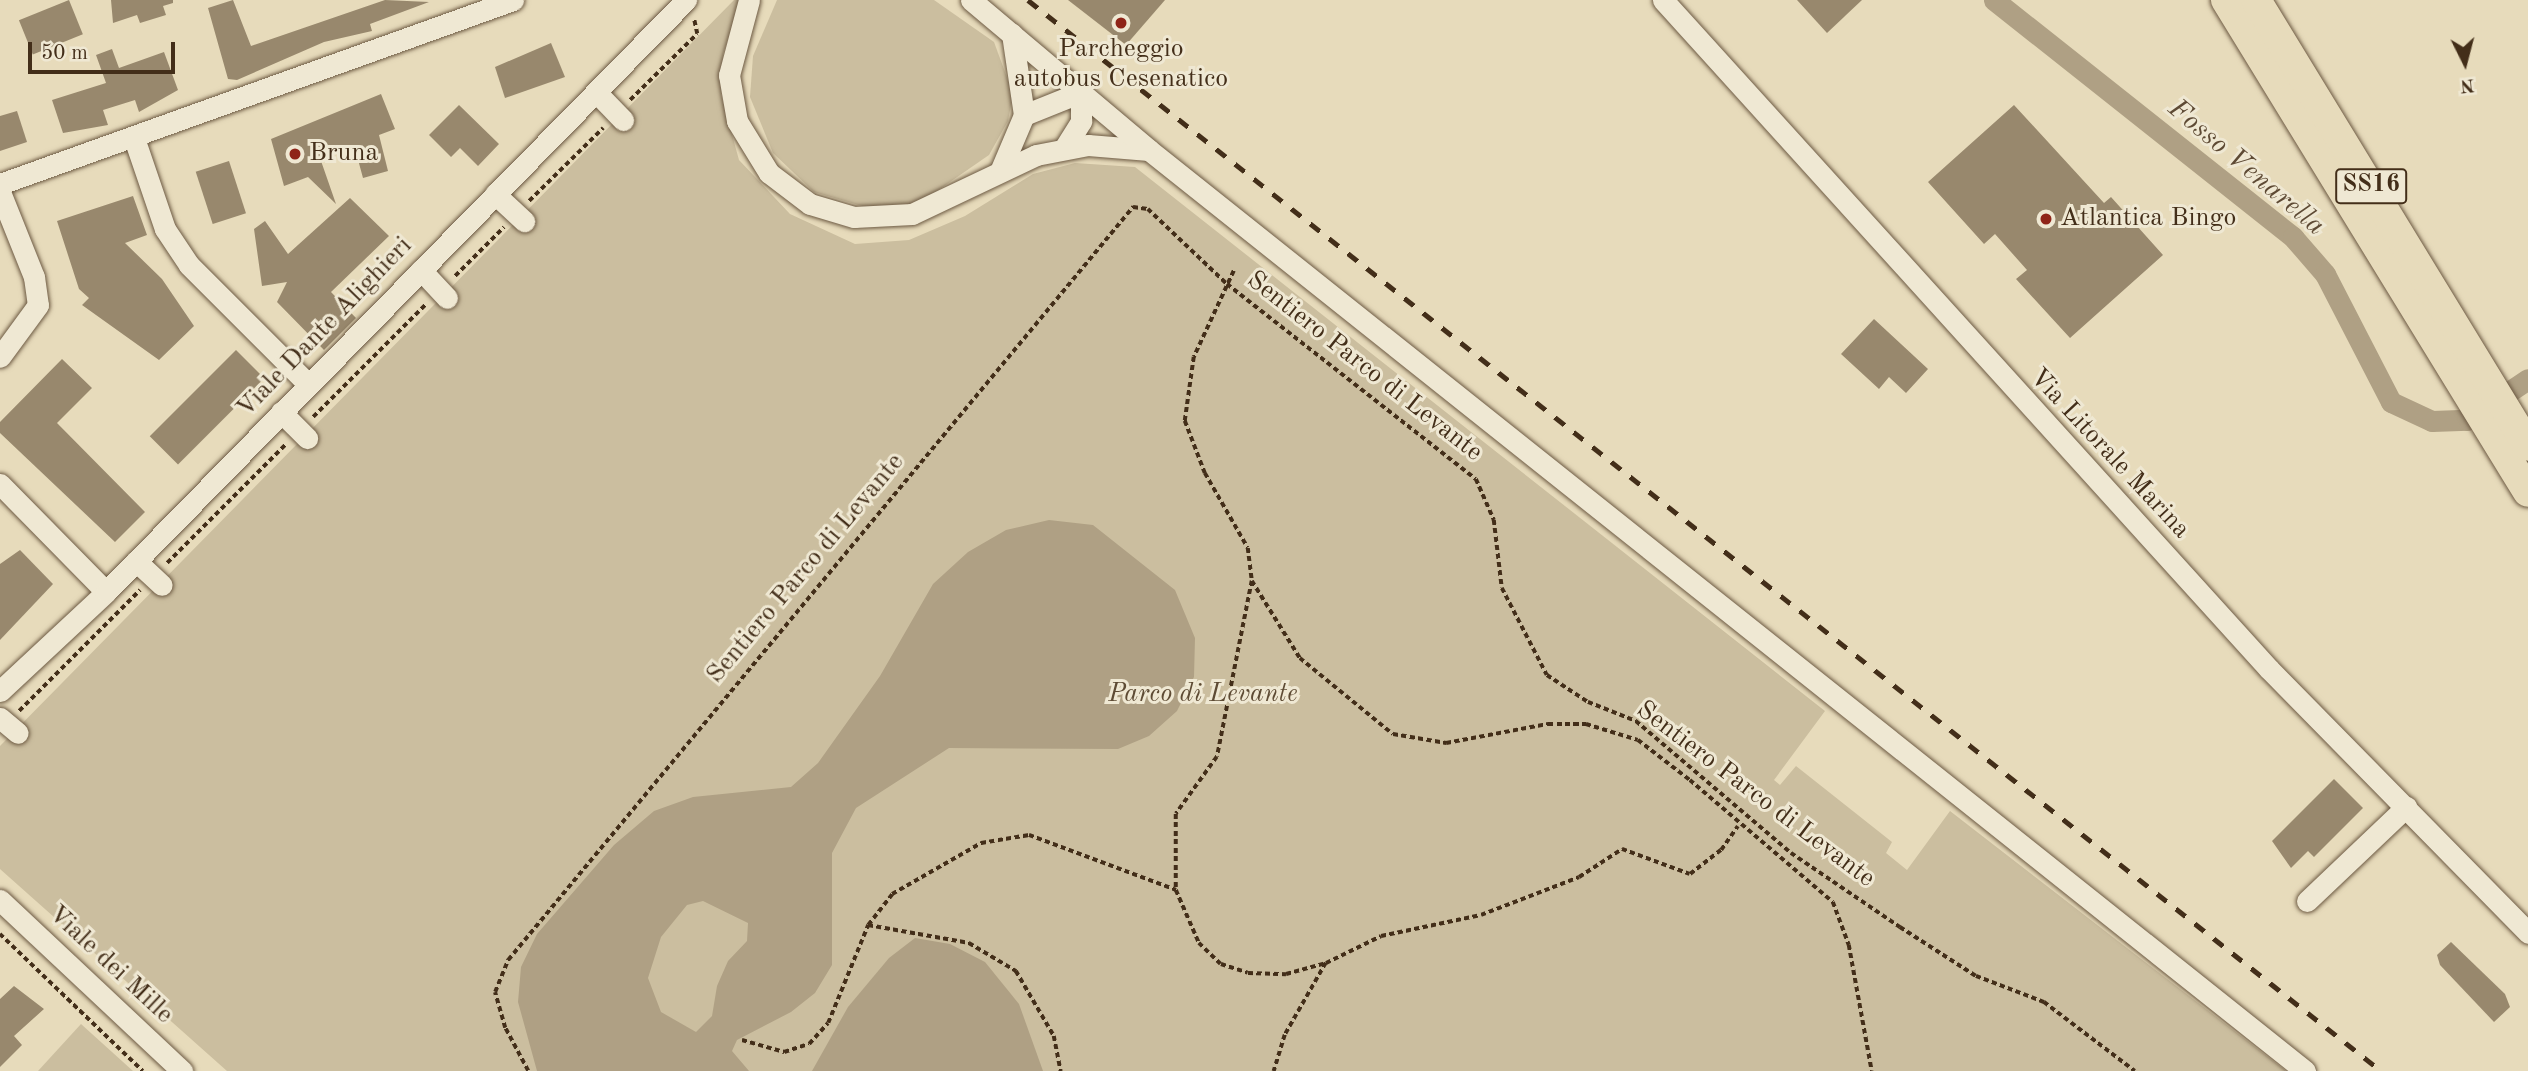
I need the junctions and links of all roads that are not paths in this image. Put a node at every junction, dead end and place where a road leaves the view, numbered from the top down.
1 (513, 0) edge
2 (749, 0) edge
3 (971, 0) edge
4 (1663, 0) edge
5 (2226, 0) edge
6 (2256, 0) edge
7 (689, 6) edge
8 (1012, 34) junction
9 (596, 92) junction
10 (1081, 92) junction
11 (1024, 115) junction
12 (620, 117) road end
13 (134, 138) junction
14 (1065, 147) junction
15 (1149, 150) junction
16 (1001, 169) junction
17 (0, 184) edge
18 (0, 192) edge
19 (495, 194) junction
20 (520, 217) road end
21 (421, 270) junction
22 (444, 294) road end
23 (0, 357) edge
24 (2473, 377) junction
25 (308, 384) junction
26 (281, 412) junction
27 (303, 434) road end
28 (2515, 440) edge
29 (0, 484) edge
30 (2528, 492) edge
31 (136, 561) junction
32 (158, 581) road end
33 (106, 592) junction
34 (0, 691) edge
35 (2406, 807) junction
36 (0, 900) edge
37 (2306, 901) dead end
38 (2528, 933) edge
39 (182, 1071) edge
40 (2305, 1071) edge

1 - 13 street
2 - 16 street
3 - 8 street
4 - 35 street, Via Litorale Marina
5 - 24 highway, SS16
6 - 24 highway, SS16
7 - 9 street, Viale Dante Alighieri
8 - 10 street
8 - 11 street
9 - 12 street
9 - 19 street, Viale Dante Alighieri
10 - 11 street
10 - 14 street
10 - 15 street
11 - 16 street
13 - 17 street
13 - 25 street
14 - 15 street
14 - 16 street
15 - 40 street
18 - 23 street
19 - 20 street
19 - 21 street, Viale Dante Alighieri
21 - 22 street
21 - 25 street, Viale Dante Alighieri
24 - 28 highway, SS16
25 - 26 street, Viale Dante Alighieri
26 - 27 street
26 - 31 street, Viale Dante Alighieri
28 - 30 highway, SS16
29 - 33 street
31 - 32 street
31 - 33 street, Viale Dante Alighieri
33 - 34 street, Viale Dante Alighieri
35 - 37 street
35 - 38 street, Via Litorale Marina
36 - 39 street, Viale dei Mille

